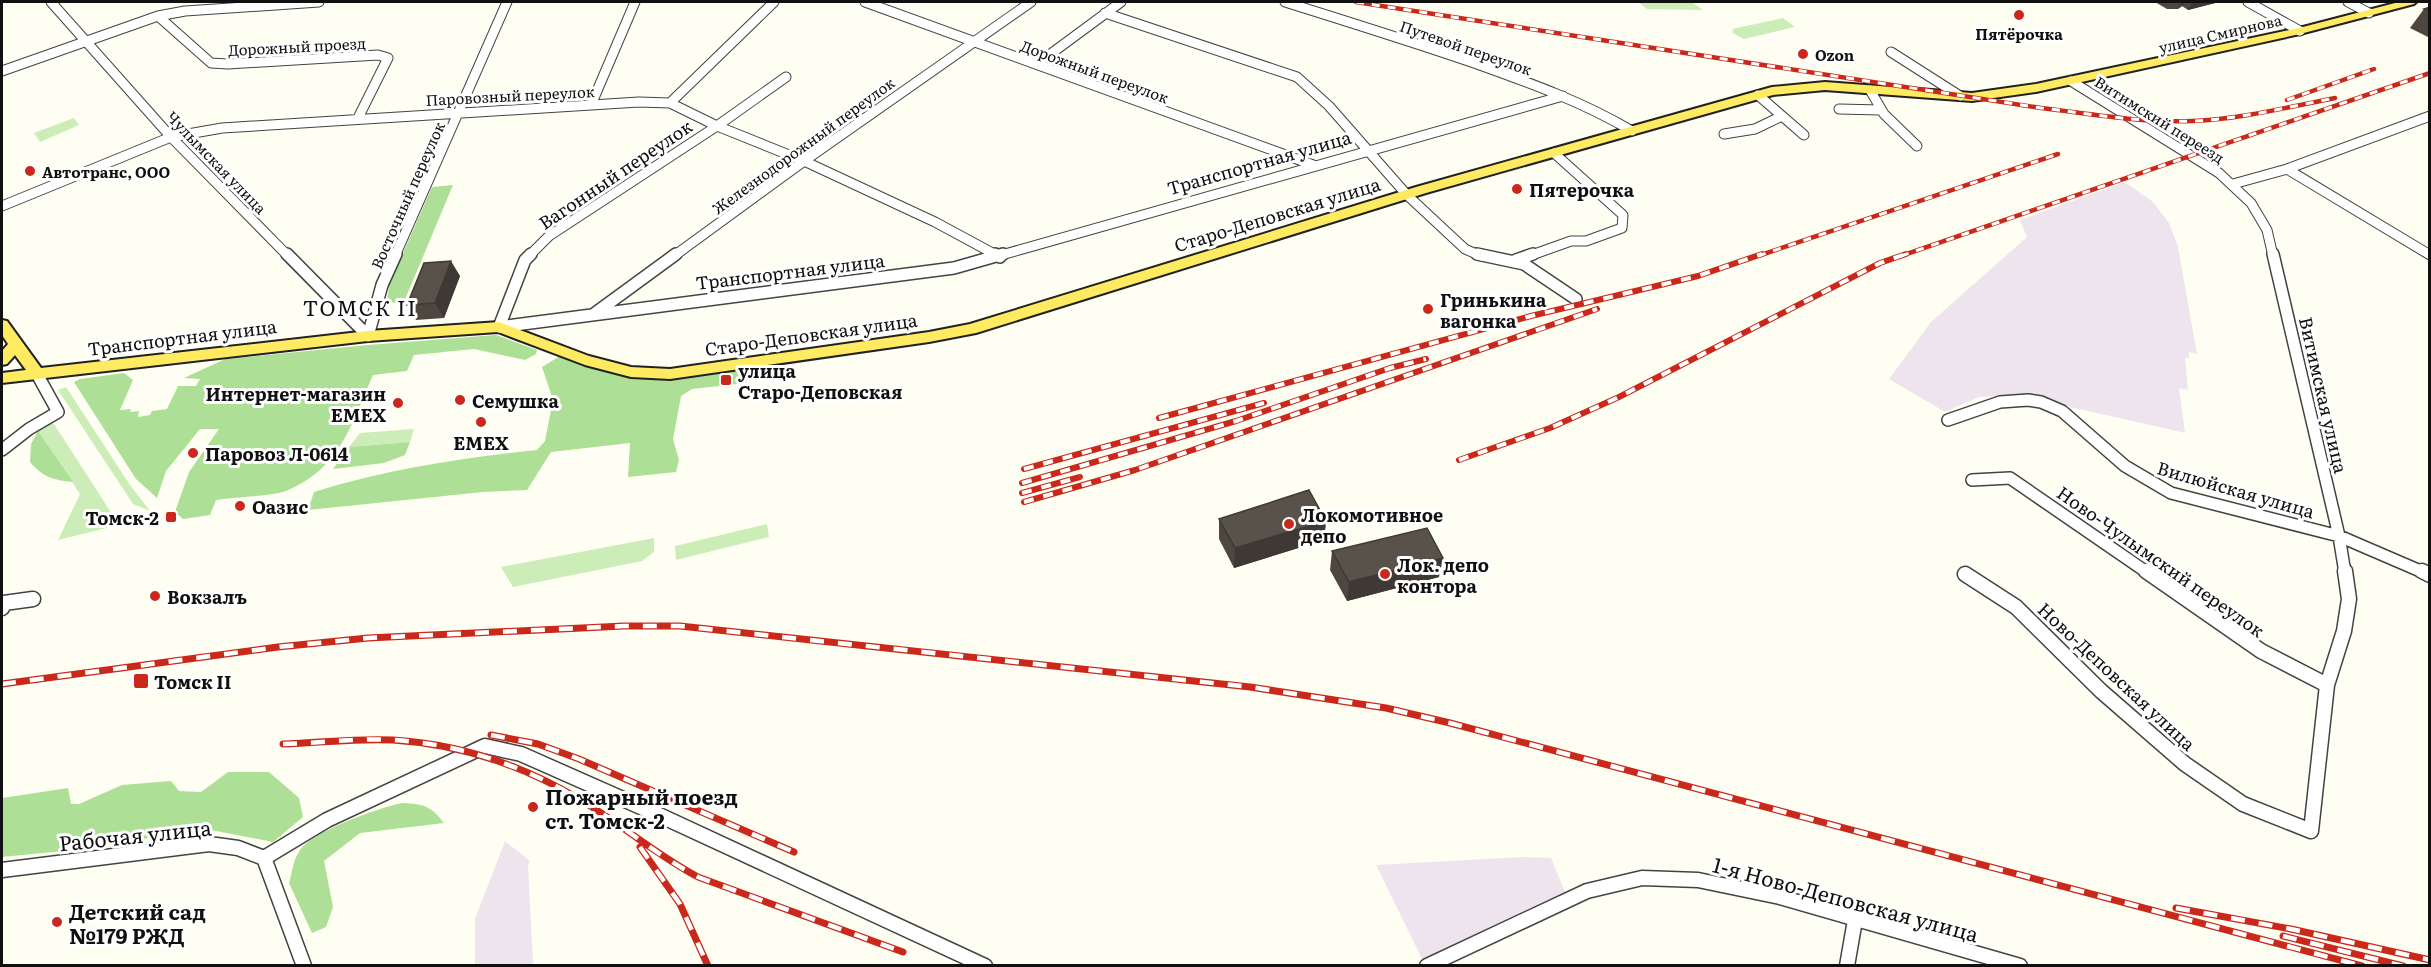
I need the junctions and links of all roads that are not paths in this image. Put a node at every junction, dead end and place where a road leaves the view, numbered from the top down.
1 (51, 2) edge
2 (319, 2) edge
3 (507, 2) edge
4 (635, 2) edge
5 (774, 2) edge
6 (865, 2) edge
7 (1031, 2) edge
8 (1121, 2) edge
9 (1285, 2) edge
10 (2248, 2) edge
11 (2348, 2) edge
12 (2409, 2) edge
13 (2369, 13) junction
14 (1105, 14) junction
15 (158, 16) junction
16 (2300, 31) junction
17 (86, 39) junction
18 (974, 42) junction
19 (1891, 52) dead end
20 (1037, 64) junction
21 (2, 71) edge
22 (786, 77) dead end
23 (2071, 81) junction
24 (1870, 90) junction
25 (1758, 95) junction
26 (1563, 96) junction
27 (1960, 96) junction
28 (670, 103) junction
29 (591, 105) junction
30 (1839, 110) dead end
31 (1880, 110) junction
32 (460, 113) junction
33 (1782, 116) junction
34 (2430, 116) edge
35 (358, 118) junction
36 (717, 126) junction
37 (1632, 131) junction
38 (1724, 134) dead end
39 (1804, 135) dead end
40 (171, 137) junction
41 (1917, 146) dead end
42 (1368, 151) junction
43 (1554, 153) junction
44 (804, 161) junction
45 (1316, 166) junction
46 (2287, 169) junction
47 (2232, 184) junction
48 (1407, 195) junction
49 (2, 206) edge
50 (2430, 255) edge
51 (1000, 257) junction
52 (1516, 260) junction
53 (1576, 299) dead end
54 (593, 315) junction
55 (2, 325) edge
56 (499, 327) junction
57 (368, 336) junction
58 (15, 345) junction
59 (2, 360) edge
60 (37, 374) junction
61 (2, 378) edge
62 (1948, 420) dead end
63 (2, 450) edge
64 (1972, 480) dead end
65 (2339, 536) junction
66 (1965, 574) dead end
67 (2430, 574) edge
68 (33, 599) dead end
69 (2, 608) edge
70 (2327, 685) junction
71 (2311, 831) joint
72 (264, 858) junction
73 (2, 870) edge
74 (1854, 920) junction
75 (304, 966) edge
76 (985, 966) edge
77 (1427, 966) edge
78 (1847, 966) edge
79 (2020, 966) edge

1 - 17 street, Чулымская улица
2 - 15 street
3 - 32 street, Восточный переулок
4 - 29 street
5 - 28 street
6 - 18 street, Дорожный переулок
7 - 18 street, Железнодорожный переулок
8 - 14 street
9 - 26 street, Путевой переулок
10 - 16 street
11 - 13 street
12 - 13 main road, улица Смирнова
13 - 16 main road, улица Смирнова
14 - 20 street
14 - 42 street
15 - 17 street
15 - 35 street, Дорожный проезд
16 - 23 main road, улица Смирнова
17 - 21 street
17 - 40 street, Чулымская улица
18 - 20 street, Дорожный переулок
18 - 44 street, Железнодорожный переулок
19 - 27 street
20 - 45 street, Дорожный переулок
22 - 36 street, Вагонный переулок
23 - 27 main road, Старо-Деповская улица
23 - 47 street, Витимский переезд
24 - 25 main road, Старо-Деповская улица
24 - 27 main road, Старо-Деповская улица
24 - 31 street
25 - 33 street
25 - 37 main road, Старо-Деповская улица
26 - 37 street, Путевой переулок
26 - 42 street, Транспортная улица
28 - 29 street, Паровозный переулок
28 - 36 street, Паровозный переулок
29 - 32 street, Паровозный переулок
30 - 31 street
31 - 41 street
32 - 35 street, Паровозный переулок
32 - 57 street, Восточный переулок
33 - 38 street
33 - 39 street
34 - 46 street
35 - 40 street, Паровозный переулок
36 - 44 street, Паровозный переулок
36 - 56 street, Вагонный переулок
37 - 43 main road, Старо-Деповская улица
40 - 49 street, Паровозный переулок
40 - 57 street, Чулымская улица
42 - 45 street, Транспортная улица
42 - 48 street
43 - 48 main road, Старо-Деповская улица
43 - 52 street
44 - 51 street, Паровозный переулок
44 - 54 street, Железнодорожный переулок
45 - 51 street, Транспортная улица
46 - 47 street
46 - 50 street
47 - 65 street, Витимская улица
48 - 52 street
48 - 56 main road, Старо-Деповская улица
51 - 54 street, Транспортная улица
52 - 53 street
54 - 56 street, Транспортная улица
55 - 58 main road
56 - 57 main road, Транспортная улица
57 - 60 main road, Транспортная улица
58 - 59 main road
58 - 60 main road
60 - 61 main road, Транспортная улица
60 - 63 street
62 - 65 street, Вилюйская улица
64 - 70 street, Ново-Чулымский переулок
65 - 67 street, Вилюйская улица
65 - 70 street, Витимская улица
66 - 71 street, Ново-Деповская улица
68 - 69 street
70 - 71 street, Витимская улица
72 - 73 street, Рабочая улица
72 - 75 street
72 - 76 street
74 - 77 street, 1-я Ново-Деповская улица
74 - 78 street
74 - 79 street, 1-я Ново-Деповская улица

